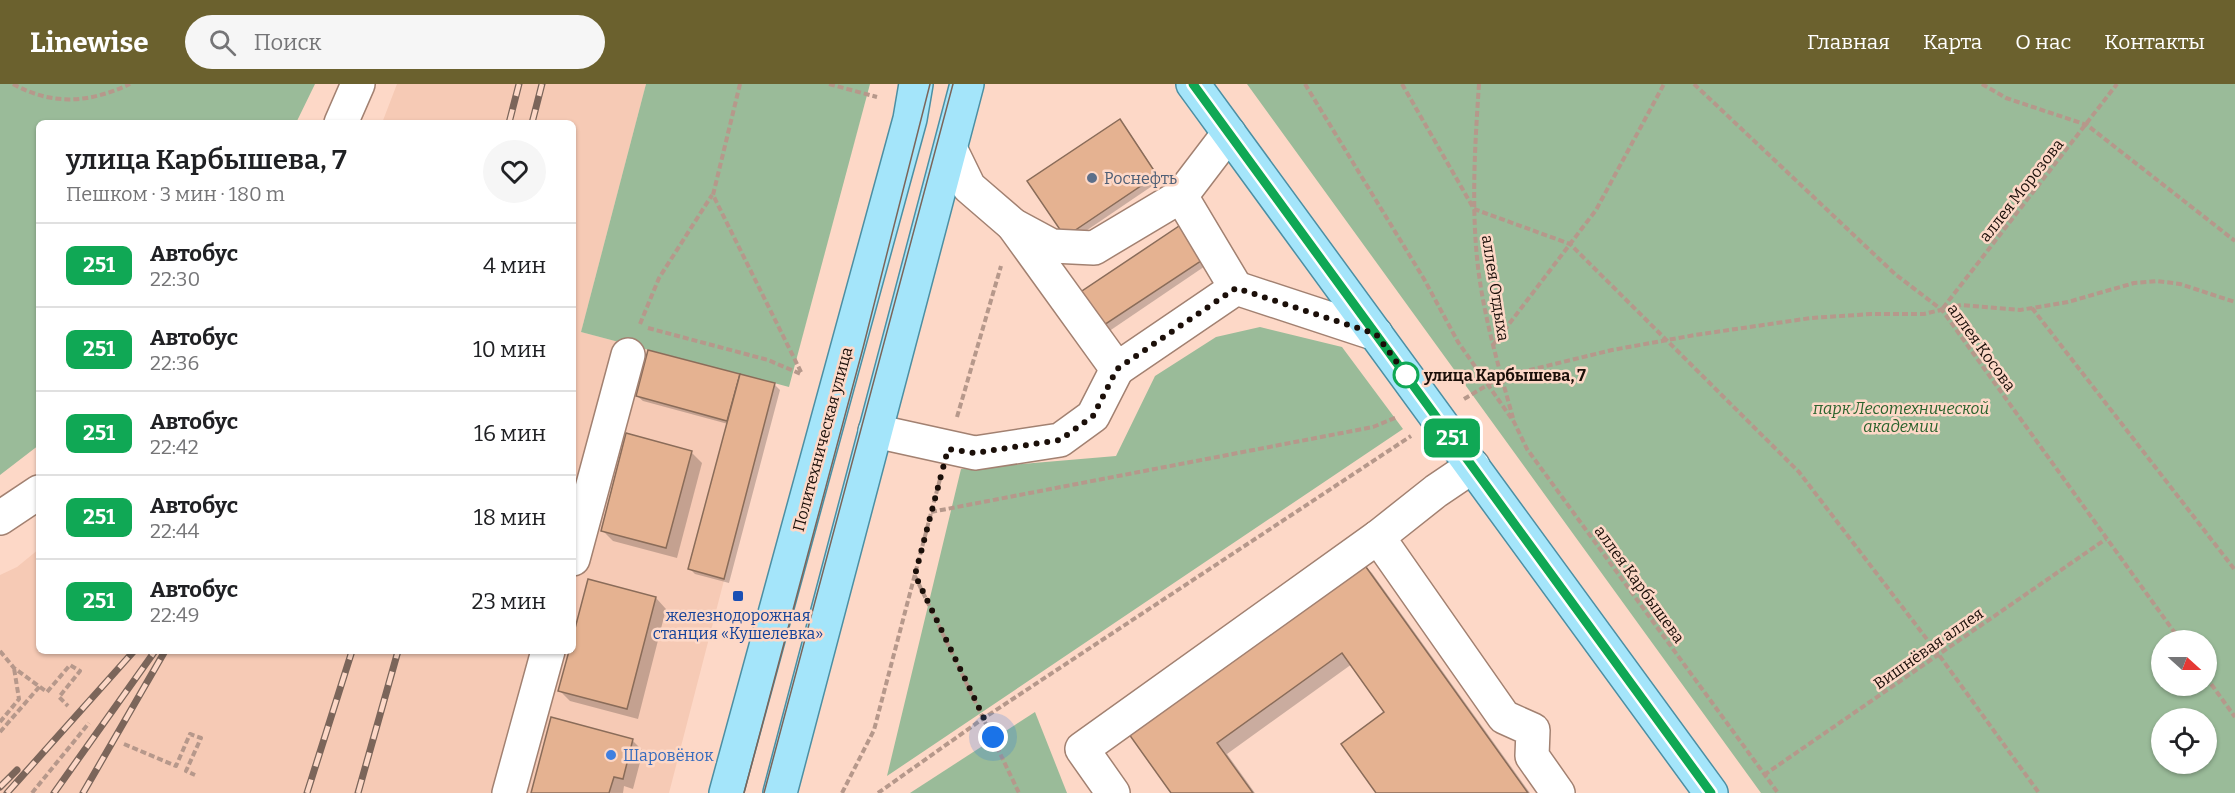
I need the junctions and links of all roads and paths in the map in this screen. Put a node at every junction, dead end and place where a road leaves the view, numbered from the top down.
1 (13, 84) edge
2 (130, 84) edge
3 (358, 84) edge
4 (740, 84) edge
5 (829, 84) edge
6 (916, 84) edge
7 (968, 84) edge
8 (1193, 84) edge
9 (1305, 84) edge
10 (1402, 84) edge
11 (1479, 84) edge
12 (1664, 84) edge
13 (1694, 84) edge
14 (1982, 84) edge
15 (2117, 84) edge
16 (877, 97) dead end
17 (342, 120) edge
18 (2087, 125) junction
19 (1229, 133) junction
20 (951, 150) junction
21 (712, 195) junction
22 (1181, 196) junction
23 (1474, 209) junction
24 (1013, 225) junction
25 (2235, 241) edge
26 (1570, 244) junction
27 (1236, 288) junction
28 (2235, 302) edge
29 (2032, 308) junction
30 (1942, 310) junction
31 (1376, 334) junction
32 (1665, 340) junction
33 (1493, 345) junction
34 (628, 355) dead end
35 (1117, 369) junction
36 (1501, 377) junction
37 (1489, 384) junction
38 (1455, 406) dead end
39 (1406, 413) dead end
40 (1514, 422) junction
41 (875, 431) junction
42 (1419, 431) dead end
43 (948, 449) junction
44 (1473, 466) junction
45 (36, 494) edge
46 (931, 512) junction
47 (0, 518) edge
48 (1378, 537) junction
49 (2106, 539) junction
50 (576, 548) edge
51 (2235, 570) edge
52 (915, 575) junction
53 (2173, 630) edge
54 (0, 651) edge
55 (547, 654) edge
56 (1939, 655) junction
57 (14, 668) junction
58 (40, 686) junction
59 (2217, 692) edge
60 (68, 706) dead end
61 (2235, 717) edge
62 (984, 718) junction
63 (0, 722) edge
64 (89, 723) dead end
65 (0, 732) edge
66 (124, 744) dead end
67 (195, 775) dead end
68 (1764, 775) junction
69 (32, 793) edge
70 (509, 793) edge
71 (726, 793) edge
72 (780, 793) edge
73 (842, 793) edge
74 (878, 793) edge
75 (1019, 793) edge
76 (1113, 793) edge
77 (1558, 793) edge
78 (1711, 793) edge
79 (1778, 793) edge
80 (2039, 793) edge

1 - 2 path
3 - 17 street
4 - 21 path
5 - 16 path
6 - 71 main road, Политехническая улица
7 - 20 main road
8 - 19 main road
9 - 37 path, аллея Карбышева
10 - 23 path
11 - 23 path, аллея Отдыха
12 - 26 path
13 - 30 path, аллея Косова
14 - 18 path
15 - 18 path, аллея Морозова
18 - 25 path
18 - 30 path, аллея Морозова
19 - 22 street
19 - 31 main road
20 - 24 street
20 - 41 main road
21 - 21 path
22 - 24 street
22 - 27 street
23 - 26 path
23 - 33 path, аллея Отдыха
24 - 35 street
24 - 43 path
26 - 32 path
26 - 33 path
27 - 31 street
27 - 35 street
28 - 29 path
29 - 30 path
29 - 51 path
30 - 32 path
30 - 49 path, аллея Косова
31 - 44 main road
32 - 36 path
32 - 56 path
33 - 36 path, аллея Отдыха
34 - 50 street
35 - 43 street
36 - 37 path
36 - 40 path, аллея Отдыха
37 - 38 path
37 - 40 path, аллея Карбышева
39 - 46 path
40 - 68 path, аллея Карбышева
41 - 43 street
41 - 72 main road
42 - 62 path
43 - 46 path
44 - 48 street
44 - 78 main road
45 - 47 street
46 - 52 path
48 - 76 street
48 - 77 street
49 - 53 path, аллея Косова
49 - 56 path, Вишнёвая аллея
52 - 62 path
52 - 73 path
54 - 57 path
55 - 70 street
56 - 68 path, Вишнёвая аллея
56 - 80 path
57 - 58 path
57 - 63 path
58 - 60 path
58 - 65 path
59 - 61 path
62 - 74 path
62 - 75 path
64 - 69 path
66 - 67 path
68 - 79 path, аллея Карбышева

